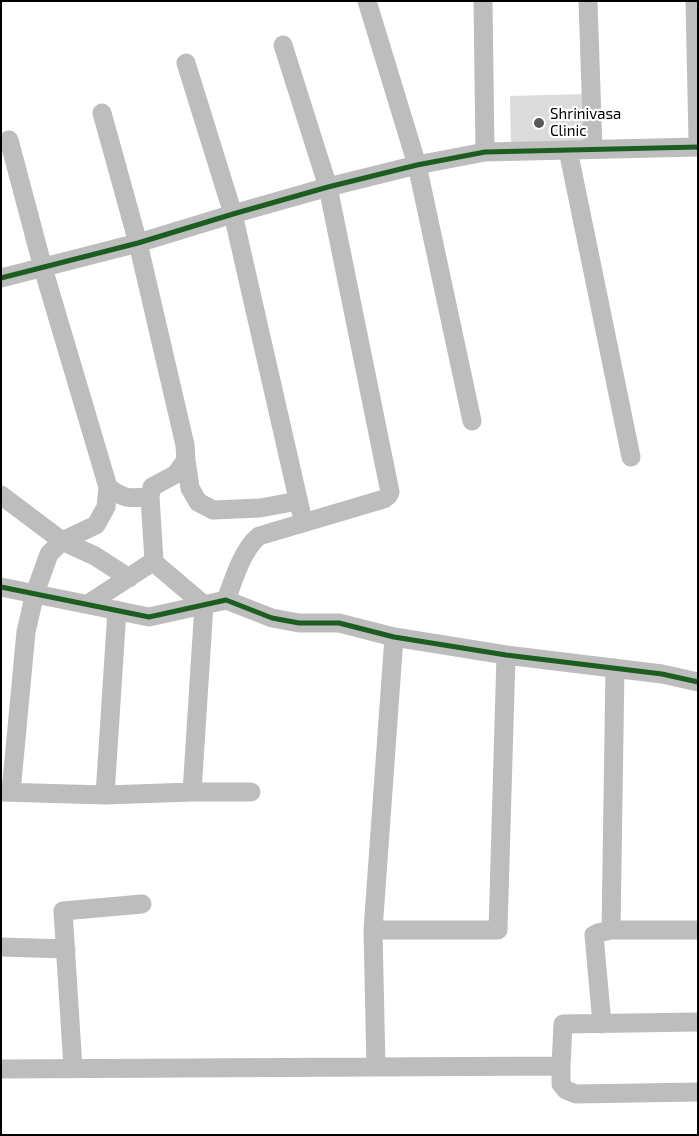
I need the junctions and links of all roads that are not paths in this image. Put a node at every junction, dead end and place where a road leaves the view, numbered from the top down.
1 (367, 1) edge
2 (484, 1) edge
3 (588, 1) edge
4 (695, 1) edge
5 (283, 46) dead end
6 (186, 63) dead end
7 (102, 113) dead end
8 (698, 139) edge
9 (9, 140) dead end
10 (698, 147) edge
11 (593, 149) junction
12 (568, 150) junction
13 (485, 152) junction
14 (417, 165) junction
15 (328, 187) junction
16 (233, 214) junction
17 (138, 243) junction
18 (43, 268) junction
19 (1, 278) edge
20 (472, 421) dead end
21 (631, 457) dead end
22 (186, 460) junction
23 (108, 488) junction
24 (1, 495) edge
25 (150, 497) junction
26 (298, 501) junction
27 (303, 523) junction
28 (62, 541) junction
29 (154, 561) junction
30 (129, 578) junction
31 (1, 587) edge
32 (35, 593) junction
33 (226, 600) junction
34 (88, 604) junction
35 (204, 605) junction
36 (117, 610) junction
37 (394, 637) junction
38 (506, 655) junction
39 (615, 668) junction
40 (698, 682) edge
41 (6, 792) edge
42 (192, 792) junction
43 (251, 792) dead end
44 (105, 795) junction
45 (142, 904) dead end
46 (373, 930) junction
47 (611, 930) junction
48 (698, 930) edge
49 (1, 947) edge
50 (66, 949) junction
51 (698, 1022) edge
52 (602, 1024) junction
53 (561, 1066) junction
54 (376, 1067) junction
55 (1, 1068) edge
56 (73, 1068) junction
57 (698, 1092) edge

1 - 14 street
2 - 13 street
3 - 11 street
4 - 8 street
5 - 15 street
6 - 16 street
7 - 17 street
9 - 18 street
10 - 11 street
11 - 12 street
12 - 13 street
12 - 21 street
13 - 14 street
14 - 15 street
14 - 20 street
15 - 16 street
15 - 27 street
16 - 17 street
16 - 26 street
17 - 18 street
17 - 22 street
18 - 19 street
18 - 23 street
22 - 25 street
22 - 26 street
23 - 25 street
23 - 28 street
24 - 28 street
25 - 29 street
26 - 27 street
27 - 33 street
28 - 30 street
28 - 32 street
29 - 30 street
29 - 35 street
30 - 34 street
31 - 32 street
32 - 34 street
32 - 41 street
33 - 35 street
33 - 37 street
34 - 36 street
35 - 36 street
35 - 42 street
36 - 44 street
37 - 38 street
37 - 46 street
38 - 39 street
38 - 46 street
39 - 40 street
39 - 47 street
41 - 44 street
42 - 43 street
42 - 44 street
45 - 50 street
46 - 54 street
47 - 48 street
47 - 52 street
49 - 50 street
50 - 56 street
51 - 52 street
52 - 53 street
53 - 54 street
53 - 57 street
54 - 56 street
55 - 56 street

